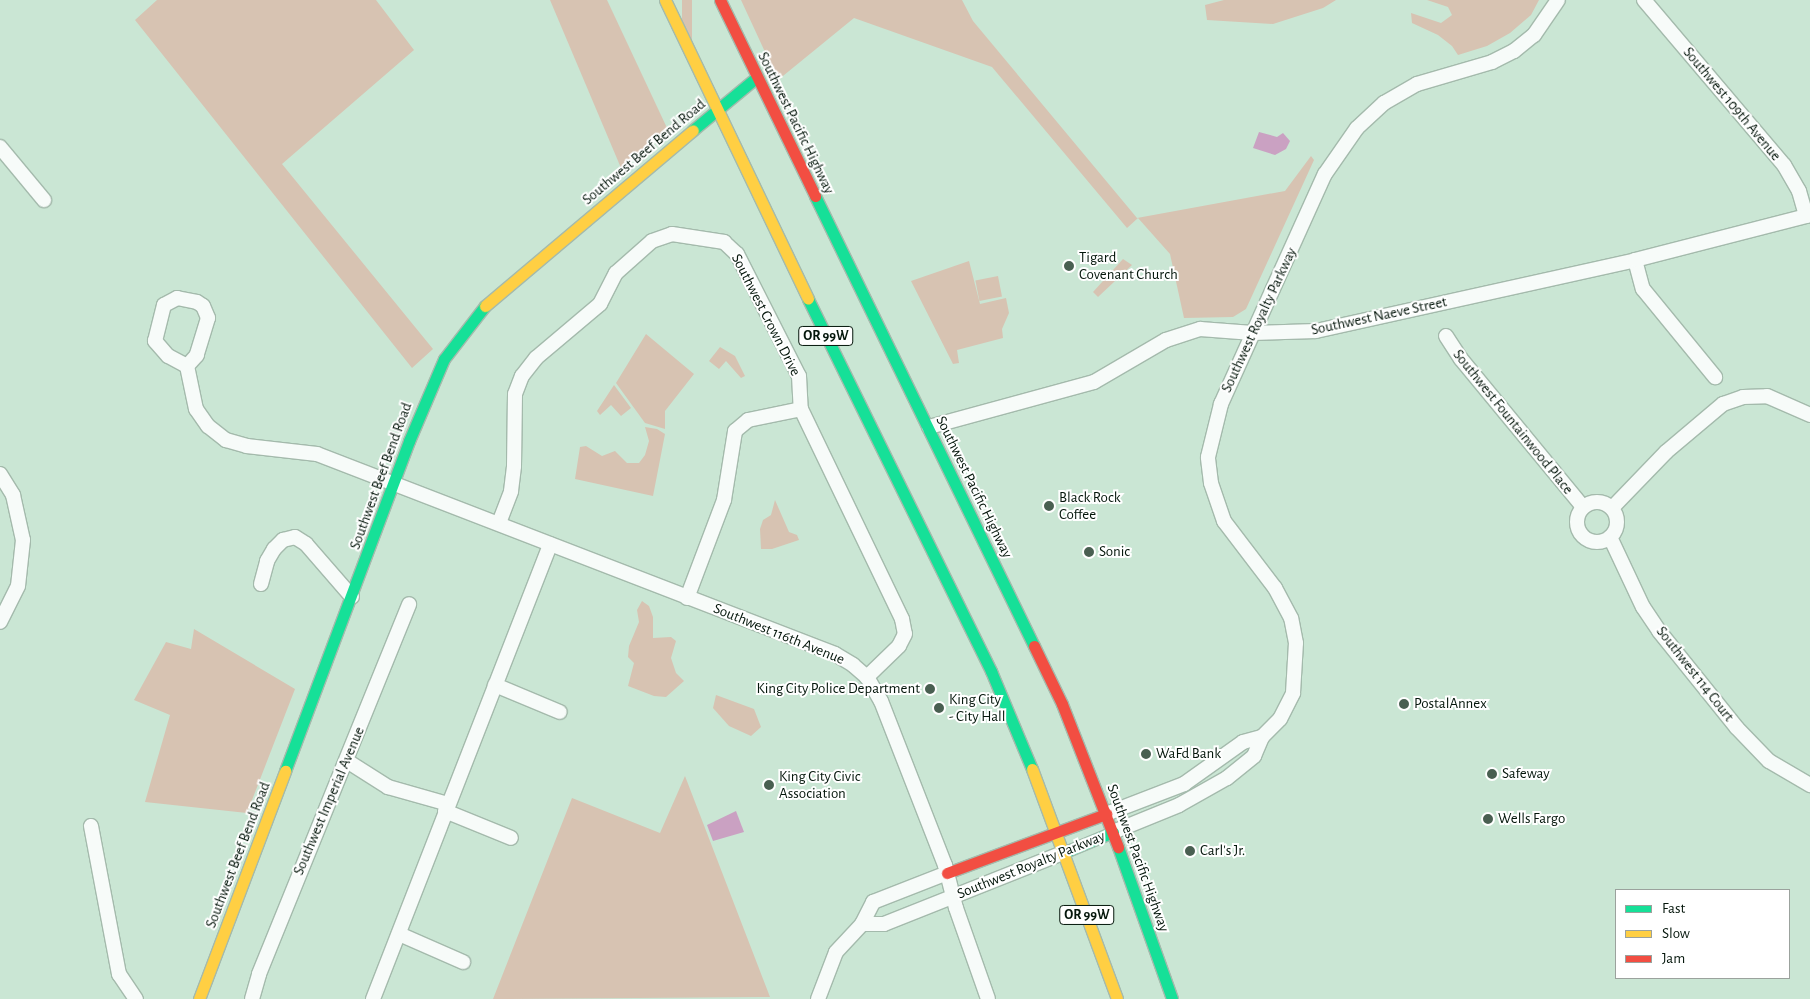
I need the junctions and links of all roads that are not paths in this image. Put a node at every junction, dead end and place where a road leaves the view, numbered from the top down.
1 (666, 0) edge
2 (720, 0) edge
3 (1558, 0) edge
4 (1644, 0) edge
5 (757, 77) junction
6 (716, 111) junction
7 (0, 147) edge
8 (44, 200) dead end
9 (1808, 215) edge
10 (1635, 260) junction
11 (1253, 332) junction
12 (1446, 336) dead end
13 (187, 366) junction
14 (1715, 377) dead end
15 (801, 410) junction
16 (1810, 415) edge
17 (928, 427) junction
18 (0, 474) edge
19 (395, 483) junction
20 (1583, 507) junction
21 (1612, 508) junction
22 (498, 523) junction
23 (1610, 537) junction
24 (550, 544) junction
25 (261, 584) dead end
26 (352, 596) junction
27 (687, 598) junction
28 (409, 604) dead end
29 (0, 622) edge
30 (867, 677) junction
31 (495, 685) junction
32 (560, 712) dead end
33 (1262, 737) junction
34 (347, 761) junction
35 (1810, 785) edge
36 (447, 807) junction
37 (1106, 814) junction
38 (91, 826) dead end
39 (1057, 831) junction
40 (1113, 832) junction
41 (511, 838) dead end
42 (1065, 852) junction
43 (947, 873) junction
44 (953, 897) junction
45 (862, 924) junction
46 (399, 934) junction
47 (463, 962) dead end
48 (136, 999) edge
49 (199, 999) edge
50 (252, 999) edge
51 (373, 999) edge
52 (818, 999) edge
53 (988, 999) edge
54 (1117, 999) edge
55 (1172, 999) edge

1 - 6 main road, OR 99W
2 - 5 main road, Southwest Pacific Highway / OR 99W
3 - 11 street, Southwest Royalty Parkway
4 - 9 street, Southwest 109th Avenue
5 - 6 main road, Southwest Beef Bend Road
5 - 17 main road, Southwest Pacific Highway / OR 99W
6 - 19 main road, Southwest Beef Bend Road
6 - 39 main road, OR 99W
7 - 8 street
9 - 10 street, Southwest Naeve Street
10 - 11 street, Southwest Naeve Street
10 - 14 street
11 - 17 street, Southwest Naeve Street
11 - 33 street, Southwest Royalty Parkway
12 - 20 street, Southwest Fountainwood Place
13 - 13 street
13 - 19 street, Southwest 116th Avenue
15 - 22 street, Southwest Crown Drive
15 - 27 street
15 - 30 street, Southwest Crown Drive
16 - 21 street
17 - 37 main road, Southwest Pacific Highway / OR 99W
18 - 29 street
19 - 22 street, Southwest 116th Avenue
19 - 26 main road, Southwest Beef Bend Road
20 - 21 street
20 - 23 street
21 - 23 street
22 - 24 street, Southwest 116th Avenue
23 - 35 street, Southwest 114 Court
24 - 27 street, Southwest 116th Avenue
24 - 31 street
25 - 26 street
26 - 49 main road, Southwest Beef Bend Road
27 - 30 street, Southwest 116th Avenue
28 - 34 street, Southwest Imperial Avenue
30 - 43 street, Southwest 116th Avenue
31 - 32 street
31 - 36 street
33 - 37 street, Southwest Royalty Parkway
33 - 40 street, Southwest Royalty Parkway
34 - 36 street
34 - 50 street, Southwest Imperial Avenue
36 - 41 street
36 - 46 street
37 - 39 main road, Southwest Royalty Parkway
37 - 40 main road, Southwest Pacific Highway / OR 99W
38 - 48 street
39 - 42 main road, OR 99W
39 - 43 main road, Southwest Royalty Parkway
40 - 42 main road, Southwest Royalty Parkway
40 - 55 main road, Southwest Pacific Highway / OR 99W
42 - 44 street, Southwest Royalty Parkway
42 - 54 main road, OR 99W
43 - 44 street, Southwest 116th Avenue
43 - 45 street, Southwest Royalty Parkway
44 - 45 street, Southwest Royalty Parkway
44 - 53 street, Southwest 116th Avenue
45 - 52 street, Southwest Royalty Parkway
46 - 47 street
46 - 51 street

